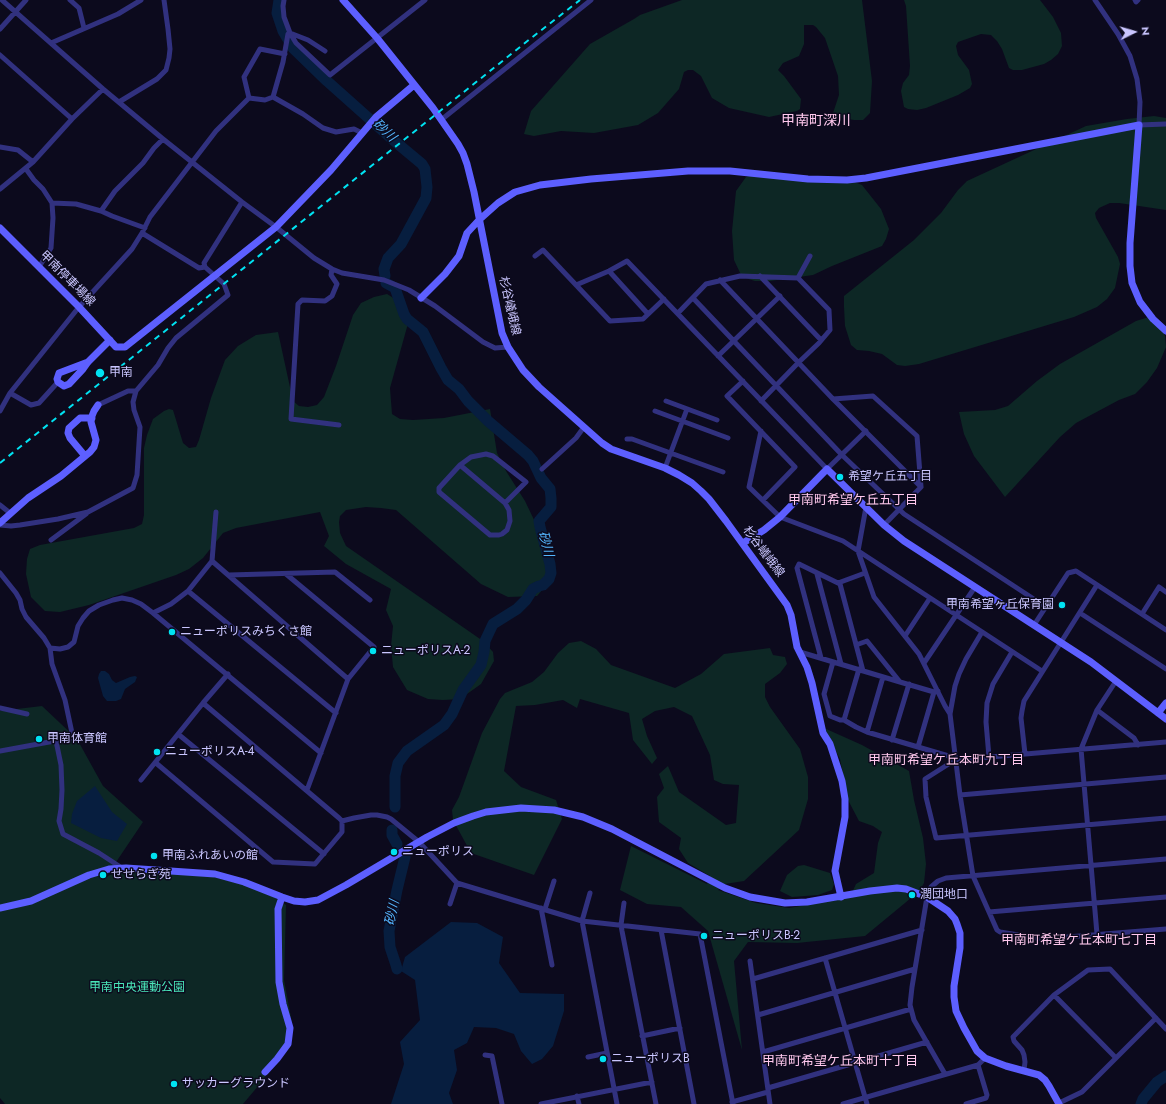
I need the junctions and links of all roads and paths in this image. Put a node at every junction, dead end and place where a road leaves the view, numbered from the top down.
1 (2, 0) edge
2 (26, 0) edge
3 (70, 0) edge
4 (141, 0) edge
5 (164, 0) edge
6 (284, 0) edge
7 (343, 0) edge
8 (425, 0) edge
9 (591, 0) edge
10 (1095, 0) edge
11 (1135, 0) edge
12 (1138, 0) edge
13 (15, 12) junction
14 (84, 28) junction
15 (0, 30) edge
16 (289, 33) junction
17 (377, 38) junction
18 (51, 43) junction
19 (325, 52) dead end
20 (285, 54) junction
21 (0, 55) edge
22 (414, 85) junction
23 (103, 89) junction
24 (273, 97) junction
25 (249, 98) junction
26 (119, 102) junction
27 (72, 119) junction
28 (441, 120) junction
29 (1166, 124) edge
30 (1139, 125) junction
31 (362, 133) junction
32 (163, 139) junction
33 (0, 147) edge
34 (33, 162) junction
35 (193, 162) junction
36 (26, 168) junction
37 (0, 190) edge
38 (242, 202) junction
39 (52, 203) junction
40 (101, 211) junction
41 (479, 220) junction
42 (276, 227) junction
43 (0, 228) edge
44 (144, 230) junction
45 (535, 256) dead end
46 (810, 256) dead end
47 (40, 267) junction
48 (205, 268) junction
49 (332, 269) junction
50 (609, 271) junction
51 (215, 276) junction
52 (760, 276) junction
53 (798, 278) junction
54 (720, 280) junction
55 (576, 285) junction
56 (780, 296) junction
57 (421, 298) junction
58 (693, 298) junction
59 (664, 299) junction
60 (79, 307) junction
61 (648, 314) junction
62 (678, 314) junction
63 (757, 318) junction
64 (1166, 331) edge
65 (110, 340) junction
66 (821, 340) junction
67 (734, 341) junction
68 (508, 347) junction
69 (718, 356) junction
70 (88, 362) junction
71 (798, 362) junction
72 (72, 368) junction
73 (77, 375) junction
74 (742, 381) junction
75 (58, 382) junction
76 (777, 385) junction
77 (136, 391) junction
78 (10, 393) junction
79 (833, 399) junction
80 (666, 401) dead end
81 (762, 401) junction
82 (98, 405) joint
83 (687, 409) junction
84 (0, 411) edge
85 (655, 411) dead end
86 (92, 418) junction
87 (717, 420) dead end
88 (683, 421) junction
89 (339, 425) dead end
90 (584, 427) junction
91 (761, 431) junction
92 (866, 431) junction
93 (728, 438) dead end
94 (627, 439) dead end
95 (671, 453) junction
96 (842, 455) junction
97 (85, 456) junction
98 (460, 465) junction
99 (665, 468) junction
100 (542, 469) dead end
101 (827, 469) junction
102 (723, 472) dead end
103 (921, 487) junction
104 (763, 500) junction
105 (506, 503) junction
106 (0, 505) edge
107 (866, 507) junction
108 (898, 509) junction
109 (88, 512) junction
110 (216, 512) dead end
111 (10, 513) junction
112 (780, 517) junction
113 (0, 524) edge
114 (884, 525) junction
115 (51, 540) dead end
116 (742, 543) junction
117 (858, 551) junction
118 (212, 561) junction
119 (0, 573) edge
120 (865, 573) junction
121 (286, 574) junction
122 (817, 574) junction
123 (229, 575) junction
124 (838, 583) junction
125 (1097, 585) junction
126 (975, 587) junction
127 (188, 591) junction
128 (1166, 592) edge
129 (930, 598) junction
130 (370, 600) dead end
131 (1046, 607) junction
132 (154, 613) junction
133 (1080, 613) junction
134 (1142, 614) junction
135 (956, 616) junction
136 (1034, 625) junction
137 (1166, 630) edge
138 (982, 632) junction
139 (905, 636) junction
140 (1061, 642) junction
141 (856, 645) junction
142 (50, 648) junction
143 (800, 652) junction
144 (1012, 652) junction
145 (821, 658) junction
146 (833, 662) junction
147 (841, 664) junction
148 (924, 664) junction
149 (1166, 669) edge
150 (861, 670) junction
151 (1042, 672) junction
152 (228, 674) junction
153 (883, 677) junction
154 (348, 678) junction
155 (1116, 681) junction
156 (900, 682) junction
157 (909, 684) junction
158 (936, 691) junction
159 (203, 703) junction
160 (1166, 703) edge
161 (0, 708) edge
162 (1097, 710) junction
163 (336, 713) junction
164 (1158, 713) junction
165 (27, 714) dead end
166 (950, 714) junction
167 (1166, 719) edge
168 (844, 720) junction
169 (867, 732) junction
170 (178, 734) junction
171 (892, 740) junction
172 (56, 741) junction
173 (1166, 742) edge
174 (1138, 745) junction
175 (918, 747) junction
176 (1082, 749) junction
177 (0, 751) edge
178 (320, 753) junction
179 (1025, 754) junction
180 (989, 757) junction
181 (955, 760) junction
182 (156, 762) junction
183 (1166, 777) edge
184 (141, 780) dead end
185 (1084, 784) junction
186 (306, 790) junction
187 (960, 795) junction
188 (1166, 818) edge
189 (342, 821) junction
190 (1088, 825) junction
191 (966, 835) junction
192 (419, 842) junction
193 (324, 854) junction
194 (1166, 859) edge
195 (1091, 865) junction
196 (122, 868) junction
197 (973, 876) junction
198 (554, 881) dead end
199 (457, 883) junction
200 (590, 893) dead end
201 (841, 896) junction
202 (282, 897) junction
203 (927, 897) junction
204 (1166, 897) edge
205 (624, 903) dead end
206 (1094, 903) junction
207 (450, 904) dead end
208 (0, 908) edge
209 (543, 908) junction
210 (989, 912) junction
211 (582, 921) junction
212 (621, 925) junction
213 (1166, 929) edge
214 (661, 930) junction
215 (922, 930) junction
216 (1097, 934) junction
217 (824, 958) junction
218 (750, 961) dead end
219 (552, 965) dead end
220 (915, 969) junction
221 (753, 979) junction
222 (835, 992) junction
223 (1054, 995) junction
224 (911, 1009) junction
225 (758, 1015) junction
226 (1156, 1018) junction
227 (680, 1028) junction
228 (845, 1028) junction
229 (1166, 1029) edge
230 (642, 1036) junction
231 (927, 1042) junction
232 (763, 1052) junction
233 (607, 1053) junction
234 (485, 1055) dead end
235 (588, 1057) dead end
236 (985, 1058) junction
237 (1116, 1058) junction
238 (855, 1063) junction
239 (978, 1065) junction
240 (1024, 1070) junction
241 (265, 1072) dead end
242 (945, 1074) junction
243 (652, 1082) junction
244 (614, 1089) junction
245 (768, 1090) junction
246 (577, 1096) junction
247 (866, 1098) junction
248 (733, 1103) edge
249 (502, 1104) edge
250 (541, 1104) edge
251 (579, 1104) edge
252 (617, 1104) edge
253 (656, 1104) edge
254 (694, 1104) edge
255 (770, 1104) edge
256 (843, 1104) edge
257 (867, 1104) edge
258 (966, 1104) edge
259 (1059, 1104) edge

1 - 13 street
2 - 13 street
3 - 14 street
4 - 14 street
5 - 26 street
6 - 16 street
7 - 17 street, 杉谷嶬峨線
8 - 17 street
9 - 28 street
10 - 30 street
11 - 12 street
13 - 15 street
13 - 18 street
14 - 18 street
16 - 17 street
16 - 19 street
16 - 20 street
17 - 22 street, 杉谷嶬峨線
18 - 23 street
20 - 24 street
20 - 25 street
21 - 27 street
22 - 28 street, 杉谷嶬峨線
22 - 31 street
23 - 26 street
23 - 27 street
24 - 25 street
24 - 31 street
25 - 35 street
26 - 32 street
27 - 34 street
28 - 41 street, 杉谷嶬峨線
29 - 30 street
30 - 41 street
30 - 64 street
31 - 42 street
32 - 35 street
32 - 40 street
33 - 34 street
34 - 36 street
35 - 38 street
35 - 44 street
36 - 37 street
36 - 39 street
38 - 42 street
38 - 48 street
39 - 40 street
39 - 47 street
40 - 44 street
41 - 57 street
41 - 68 street, 杉谷嶬峨線
42 - 49 street
42 - 51 street
43 - 47 street, 甲南停車場線
44 - 48 street
44 - 60 street
45 - 55 street
46 - 53 street
47 - 60 street, 甲南停車場線
48 - 51 street
49 - 57 street
49 - 89 street
50 - 55 street
50 - 59 street
50 - 61 street
51 - 65 street, 甲南停車場線
51 - 77 street
52 - 53 street
52 - 54 street
52 - 56 street
53 - 66 street
54 - 58 street
54 - 63 street
55 - 61 street
56 - 63 street
56 - 66 street
57 - 68 street
58 - 62 street
58 - 67 street
59 - 61 street
59 - 62 street
60 - 65 street, 甲南停車場線
60 - 78 street
62 - 69 street
63 - 67 street
63 - 71 street
65 - 70 street
66 - 71 street
67 - 69 street
67 - 76 street
68 - 90 street, 杉谷嶬峨線
69 - 74 street
70 - 72 street
70 - 73 street
71 - 76 street
71 - 79 street
72 - 73 street
72 - 75 street
73 - 75 street
74 - 81 street
74 - 91 street
75 - 78 street
76 - 81 street
76 - 96 street
77 - 82 street
77 - 109 street
78 - 84 street
79 - 92 street
79 - 103 street
80 - 83 street
81 - 101 street
82 - 86 street
83 - 87 street
83 - 88 street
85 - 88 street
86 - 97 street
86 - 97 street
88 - 93 street
88 - 95 street
90 - 99 street, 杉谷嶬峨線
90 - 100 street
91 - 104 street
91 - 104 street
92 - 96 street
92 - 103 street
94 - 95 street
95 - 99 street
95 - 102 street
96 - 101 street
96 - 108 street
97 - 111 street
98 - 105 street
98 - 105 street
98 - 105 street
99 - 116 street, 杉谷嶬峨線
101 - 107 street
101 - 112 street
103 - 108 street
104 - 112 street
106 - 111 street
107 - 114 street
107 - 117 street
108 - 114 street
108 - 131 street
109 - 113 street
109 - 115 street
110 - 118 street
111 - 113 street
112 - 116 street
112 - 117 street
114 - 126 street
116 - 143 street, 杉谷嶬峨線
117 - 120 street
117 - 129 street
118 - 123 street
118 - 127 street
119 - 142 street
120 - 124 street
120 - 139 street
121 - 123 street
121 - 130 street
121 - 154 street
122 - 124 street
122 - 145 street
122 - 147 street
123 - 154 street
124 - 141 street
125 - 131 street
125 - 133 street
125 - 134 street
126 - 135 street
126 - 136 street
127 - 132 street
127 - 163 street
128 - 134 street
129 - 135 street
129 - 139 street
131 - 136 street
132 - 142 street
132 - 152 street
133 - 140 street
133 - 149 street
134 - 137 street
135 - 138 street
135 - 148 street
136 - 140 street
138 - 144 street
138 - 166 street
139 - 148 street
140 - 151 street
140 - 155 street
141 - 150 street
141 - 156 street
142 - 172 street
143 - 145 street
143 - 201 street, 杉谷嶬峨線
144 - 151 street
144 - 180 street
145 - 146 street
146 - 147 street
146 - 168 street
147 - 150 street
148 - 158 street
150 - 153 street
150 - 168 street
151 - 179 street
152 - 159 street
152 - 178 street
153 - 156 street
153 - 169 street
154 - 163 street
155 - 162 street
155 - 164 street
156 - 157 street
157 - 158 street
157 - 171 street
158 - 166 street
158 - 175 street
159 - 170 street
159 - 186 street
160 - 164 street
161 - 165 street
162 - 174 street
162 - 176 street
163 - 178 street
164 - 167 street
166 - 181 street
168 - 169 street
169 - 171 street
170 - 182 street
170 - 193 street
171 - 175 street
172 - 177 street
172 - 196 street
173 - 174 street
174 - 176 street
175 - 181 street
176 - 179 street
176 - 185 street
178 - 186 street
179 - 180 street
180 - 181 street
181 - 187 street
181 - 191 street
182 - 184 street
182 - 193 street
183 - 185 street
185 - 187 street
185 - 190 street
186 - 189 street
187 - 191 street
188 - 190 street
189 - 192 street
189 - 193 street
190 - 191 street
190 - 195 street
191 - 197 street
192 - 199 street
192 - 201 street
192 - 202 street
194 - 195 street
195 - 197 street
195 - 206 street
196 - 202 street
196 - 208 street
197 - 203 street
197 - 210 street
198 - 209 street
199 - 207 street
199 - 209 street
200 - 211 street
201 - 203 street
202 - 241 street
203 - 215 street
203 - 236 street
204 - 206 street
205 - 212 street
206 - 210 street
206 - 216 street
209 - 211 street
209 - 219 street
210 - 216 street
211 - 212 street
211 - 233 street
212 - 214 street
212 - 230 street
213 - 216 street
214 - 227 street
214 - 248 street
215 - 217 street
215 - 220 street
217 - 221 street
217 - 222 street
218 - 221 street
220 - 222 street
220 - 224 street
221 - 225 street
222 - 225 street
222 - 228 street
223 - 226 street
223 - 237 street
223 - 240 street
224 - 228 street
224 - 231 street
225 - 232 street
226 - 229 street
226 - 237 street
227 - 230 street
227 - 254 street
228 - 232 street
228 - 238 street
230 - 243 street
231 - 238 street
231 - 242 street
232 - 245 street
233 - 235 street
233 - 244 street
234 - 249 street
236 - 239 street
236 - 240 street
237 - 259 street
238 - 245 street
238 - 247 street
239 - 242 street
239 - 258 street
240 - 259 street
242 - 247 street
243 - 244 street
243 - 253 street
244 - 246 street
244 - 252 street
245 - 248 street
245 - 255 street
246 - 250 street
246 - 251 street
247 - 256 street
247 - 257 street

